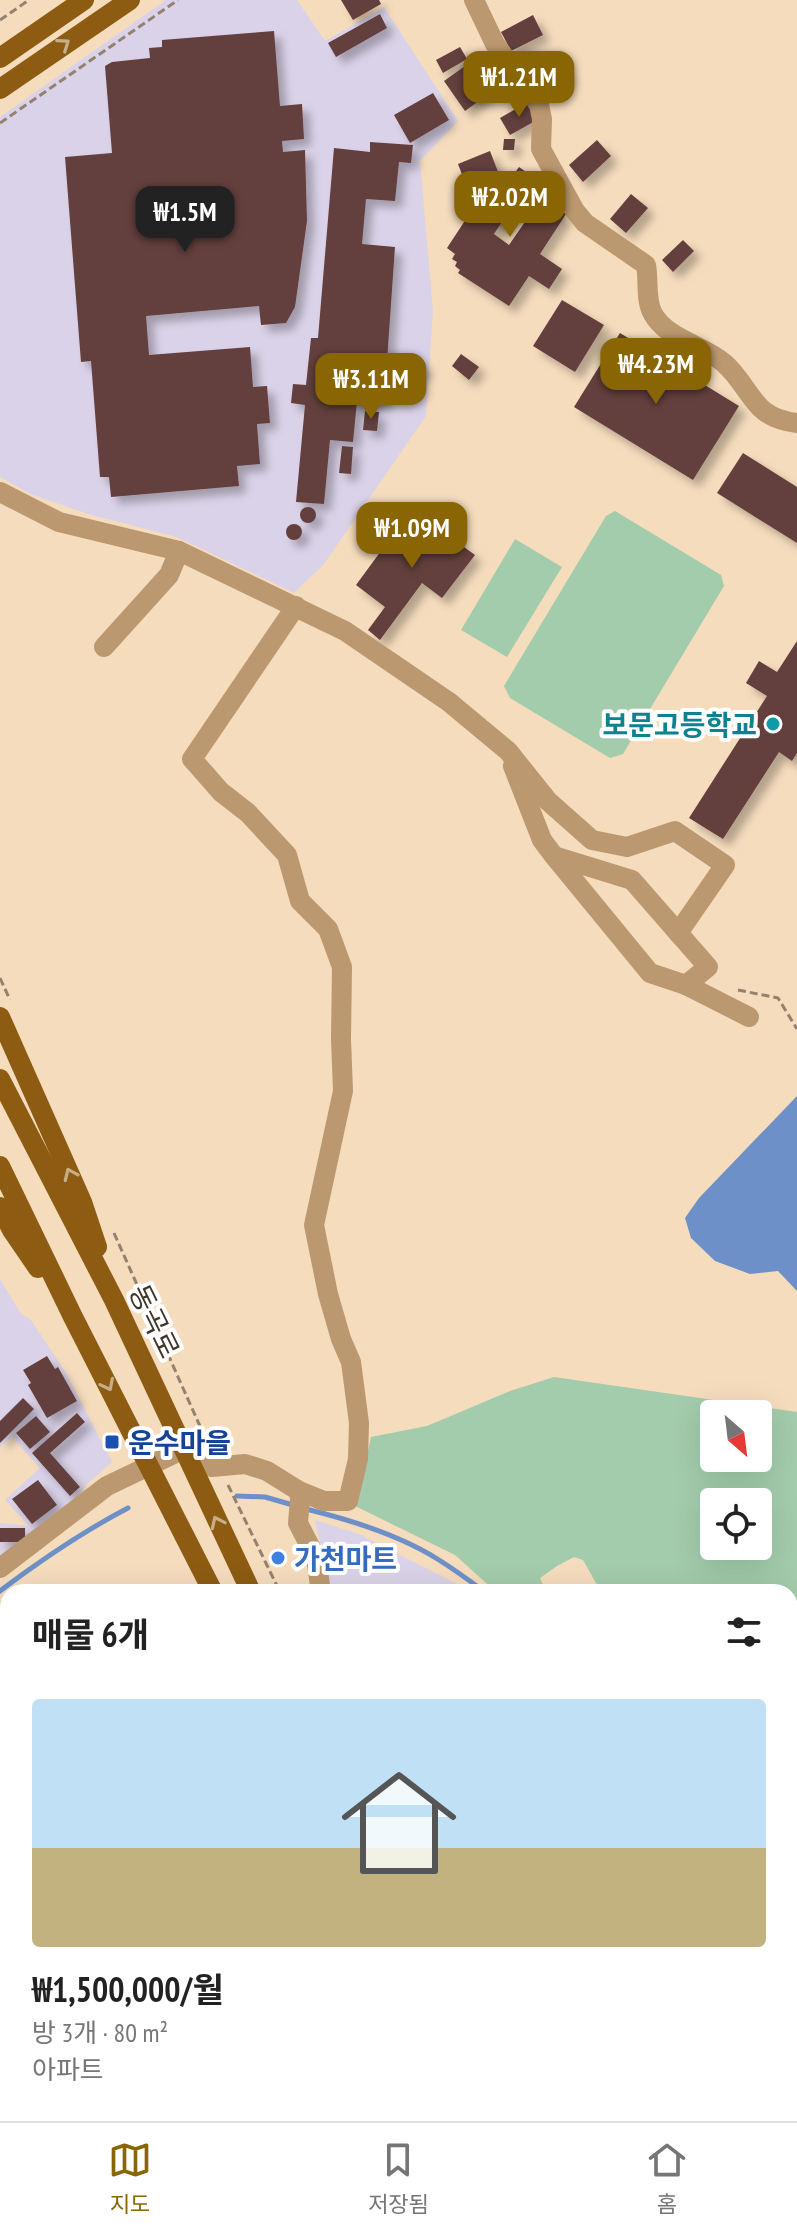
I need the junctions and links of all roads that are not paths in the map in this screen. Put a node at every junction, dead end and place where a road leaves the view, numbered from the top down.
1 (84, 0) edge
2 (130, 0) edge
3 (474, 0) edge
4 (0, 58) edge
5 (0, 89) edge
6 (797, 423) edge
7 (0, 492) edge
8 (179, 551) junction
9 (296, 606) junction
10 (104, 647) dead end
11 (508, 751) junction
12 (554, 856) junction
13 (678, 933) junction
14 (686, 985) junction
15 (7, 1013) edge
16 (749, 1017) dead end
17 (0, 1079) edge
18 (0, 1166) edge
19 (0, 1207) edge
20 (114, 1300) junction
21 (72, 1315) junction
22 (184, 1449) junction
23 (150, 1466) junction
24 (299, 1495) junction
25 (0, 1568) edge
26 (209, 1584) edge
27 (247, 1584) edge
28 (320, 1584) edge

1 - 4 main road
5 -> 2 main road
3 - 6 street
7 - 8 street
8 - 9 street
8 - 10 street
9 - 11 street
9 - 24 street
11 - 12 street
11 - 13 street
12 - 13 street
12 - 14 street
13 - 14 street
14 - 16 street
20 -> 15 main road
17 - 20 main road, 동곡로
18 - 21 main road
19 - 21 main road
20 - 22 main road, 동곡로
21 -> 23 main road
22 - 23 street
22 - 24 street
27 -> 22 main road, 동곡로
23 - 25 street
23 - 26 main road
24 - 28 street

